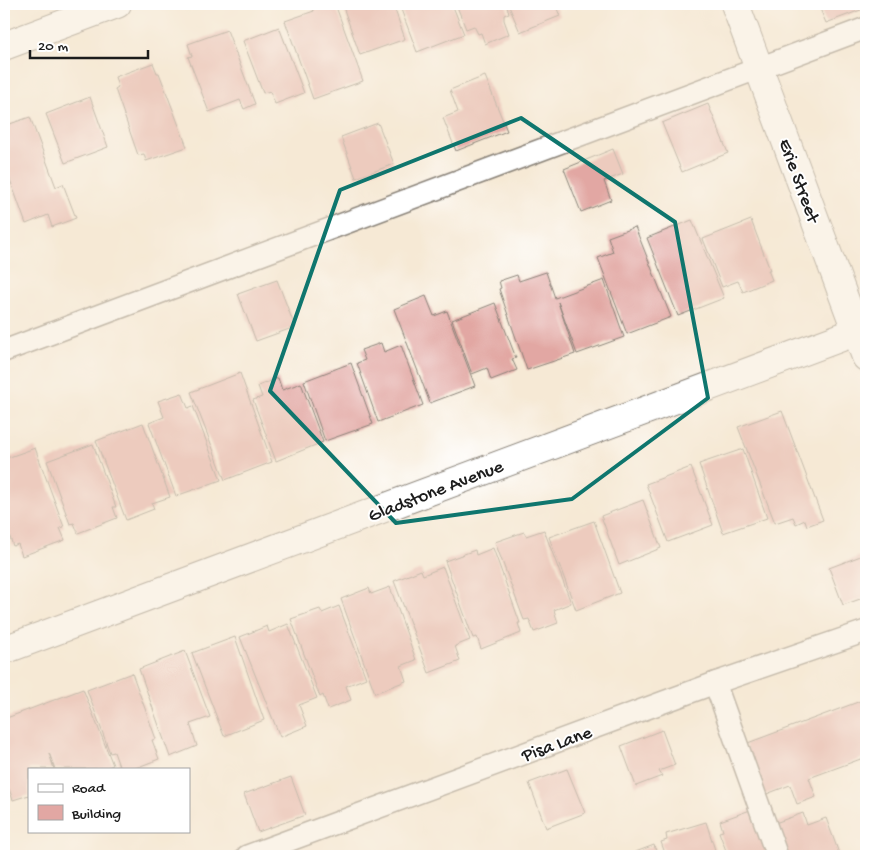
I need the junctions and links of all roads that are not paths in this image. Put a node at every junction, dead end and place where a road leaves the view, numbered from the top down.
1 (117, 4) edge
2 (735, 4) edge
3 (866, 28) edge
4 (4, 46) edge
5 (759, 68) junction
6 (861, 330) edge
7 (4, 351) edge
8 (866, 357) edge
9 (866, 631) edge
10 (4, 650) edge
11 (715, 683) junction
12 (247, 856) edge
13 (776, 856) edge

1 - 4 street
2 - 5 street, Erie Street
3 - 5 lane
5 - 6 street, Erie Street
5 - 7 lane
6 - 8 street, Erie Street
6 - 10 street, Gladstone Avenue
9 - 11 lane, Pisa Lane
11 - 12 lane, Pisa Lane
11 - 13 lane

